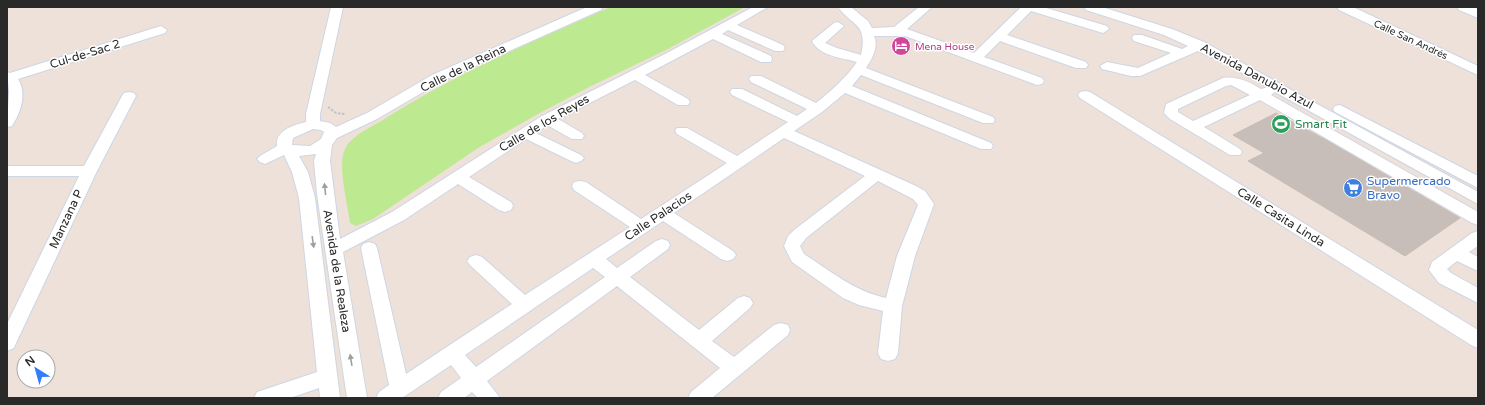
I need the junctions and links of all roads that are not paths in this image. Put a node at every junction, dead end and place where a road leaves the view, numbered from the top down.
1 (336, 7) edge
2 (597, 7) edge
3 (762, 7) edge
4 (844, 7) edge
5 (926, 7) edge
6 (1029, 7) edge
7 (1090, 7) edge
8 (1343, 7) edge
9 (1463, 7) edge
10 (1478, 14) edge
11 (728, 26) junction
12 (838, 26) dead end
13 (1103, 29) dead end
14 (161, 30) dead end
15 (897, 31) junction
16 (869, 32) junction
17 (713, 34) junction
18 (998, 36) junction
19 (1138, 38) dead end
20 (1200, 45) junction
21 (778, 48) dead end
22 (1182, 53) junction
23 (976, 58) junction
24 (766, 59) dead end
25 (862, 65) junction
26 (1081, 65) dead end
27 (1107, 66) dead end
28 (1478, 71) edge
29 (635, 74) junction
30 (8, 76) edge
31 (756, 79) dead end
32 (1037, 82) dead end
33 (1294, 84) dead end
34 (1280, 86) junction
35 (844, 88) junction
36 (737, 92) dead end
37 (1085, 95) dead end
38 (1261, 95) junction
39 (129, 96) dead end
40 (683, 102) dead end
41 (817, 109) junction
42 (547, 119) junction
43 (988, 120) dead end
44 (798, 122) junction
45 (7, 123) edge
46 (313, 125) junction
47 (1192, 127) junction
48 (682, 131) dead end
49 (783, 132) junction
50 (525, 133) junction
51 (577, 136) dead end
52 (328, 139) junction
53 (986, 146) dead end
54 (287, 149) junction
55 (1235, 152) dead end
56 (576, 158) dead end
57 (266, 159) dead end
58 (737, 162) junction
59 (7, 171) edge
60 (89, 171) junction
61 (876, 175) junction
62 (458, 177) junction
63 (1478, 183) edge
64 (580, 186) dead end
65 (1478, 199) edge
66 (505, 206) dead end
67 (663, 213) junction
68 (1478, 219) edge
69 (642, 226) junction
70 (1478, 237) edge
71 (662, 245) dead end
72 (369, 248) dead end
73 (333, 250) junction
74 (1456, 253) junction
75 (727, 255) dead end
76 (594, 258) junction
77 (476, 260) dead end
78 (1478, 265) edge
79 (618, 277) junction
80 (1478, 296) edge
81 (744, 303) dead end
82 (525, 306) junction
83 (893, 306) junction
84 (781, 330) dead end
85 (1478, 340) edge
86 (699, 341) junction
87 (7, 343) edge
88 (888, 352) dead end
89 (452, 354) junction
90 (735, 369) junction
91 (328, 377) junction
92 (474, 380) junction
93 (393, 393) edge
94 (264, 398) edge
95 (330, 398) edge
96 (357, 398) edge
97 (448, 398) edge
98 (490, 398) edge
99 (698, 398) edge

1 - 46 street
2 - 52 street, Calle de la Reina
3 - 11 street, Calle de los Reyes
4 - 16 street
5 - 15 street
6 - 13 street
6 - 18 street
7 - 20 street, Avenida Danubio Azul
8 - 28 street, Calle San Andrés
9 - 10 street
11 - 17 street, Calle de los Reyes
11 - 21 street
12 - 25 street
14 - 30 street, Cul-de-Sac 2
15 - 16 street
15 - 23 street
16 - 25 street, Calle Palacios
17 - 24 street
17 - 29 street, Calle de los Reyes
18 - 23 street
18 - 26 street
19 - 22 street
20 - 22 street
20 - 34 street, Avenida Danubio Azul
22 - 27 street
23 - 32 street
25 - 35 street, Calle Palacios
25 - 43 street
29 - 40 street
29 - 42 street, Calle de los Reyes
30 - 45 street
31 - 41 street
33 - 63 street
34 - 38 street
34 - 65 street, Avenida Danubio Azul
35 - 41 street, Calle Palacios
35 - 53 street
36 - 44 street
37 - 85 street, Calle Casita Linda
38 - 47 street
38 - 47 street
38 - 68 street
39 - 60 street, Manzana P
41 - 44 street, Calle Palacios
42 - 50 street, Calle de los Reyes
42 - 51 street
44 - 49 street, Calle Palacios
46 - 52 street
46 - 54 street
47 - 55 street
48 - 58 street
49 - 58 street, Calle Palacios
49 - 61 street
50 - 56 street
50 - 62 street, Calle de los Reyes
52 - 54 street, Calle de la Reina
73 -> 52 street, Avenida de la Realeza
54 - 57 street
54 -> 91 street, Avenida de la Realeza
58 - 67 street, Calle Palacios
59 - 60 street
60 - 87 street, Manzana P
61 - 83 street
61 - 83 street
62 - 66 street
62 - 73 street, Calle de los Reyes
64 - 69 street
67 - 69 street, Calle Palacios
67 - 75 street
69 - 76 street, Calle Palacios
70 - 74 street
71 - 79 street
72 - 93 street
96 -> 73 street, Avenida de la Realeza
74 - 78 street
74 - 80 street
76 - 79 street
76 - 82 street, Calle Palacios
77 - 82 street
79 - 86 street
79 - 92 street
81 - 86 street
82 - 89 street, Calle Palacios
83 - 88 street
84 - 90 street
86 - 90 street
89 - 92 street
89 - 93 street, Calle Palacios
90 - 99 street
91 - 94 street
91 - 95 street, Avenida de la Realeza
92 - 97 street
92 - 98 street

